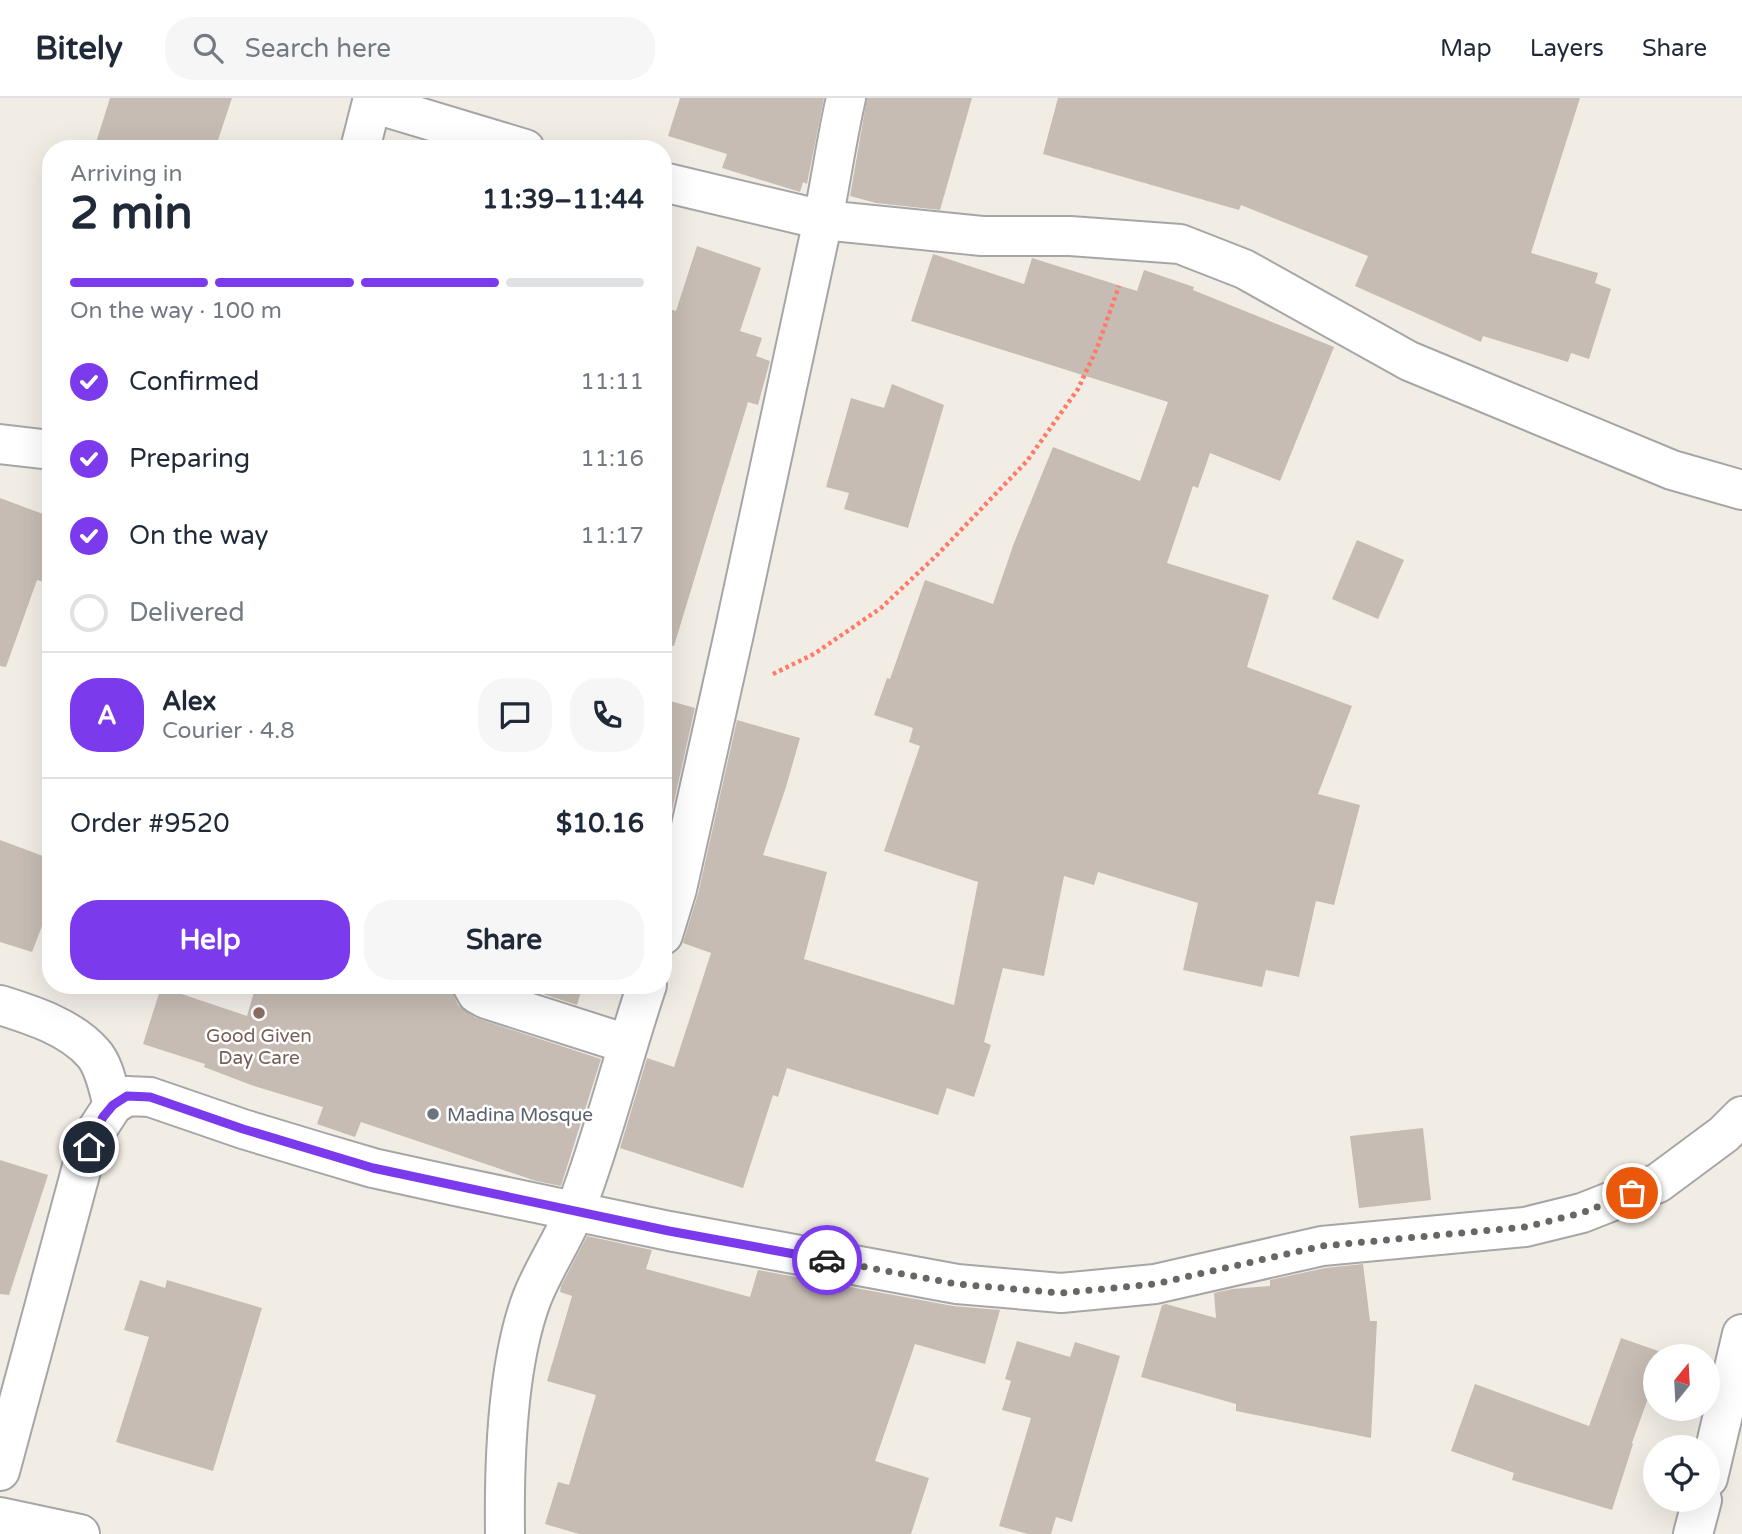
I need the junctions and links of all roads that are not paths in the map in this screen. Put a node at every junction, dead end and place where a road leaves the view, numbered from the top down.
1 (846, 98) edge
2 (373, 101) edge
3 (362, 140) edge
4 (496, 140) edge
5 (672, 184) edge
6 (823, 220) junction
7 (0, 444) edge
8 (42, 449) edge
9 (1742, 490) edge
10 (672, 905) edge
11 (477, 994) edge
12 (644, 994) edge
13 (0, 1005) edge
14 (627, 1044) junction
15 (113, 1105) junction
16 (1742, 1116) edge
17 (575, 1210) junction
18 (1742, 1334) edge
19 (1718, 1435) edge
20 (0, 1471) edge
21 (1699, 1512) edge
22 (0, 1517) edge
23 (80, 1534) edge
24 (505, 1534) edge
25 (1693, 1534) edge

1 - 6 street
2 - 3 street
2 - 4 street
5 - 6 street
6 - 9 street
6 - 10 street
7 - 8 street
11 - 14 street
12 - 14 street
13 - 15 street
14 - 17 street
15 - 17 street
15 - 20 street
16 - 17 street
17 - 24 street
18 - 19 street
21 - 25 street
22 - 23 street

